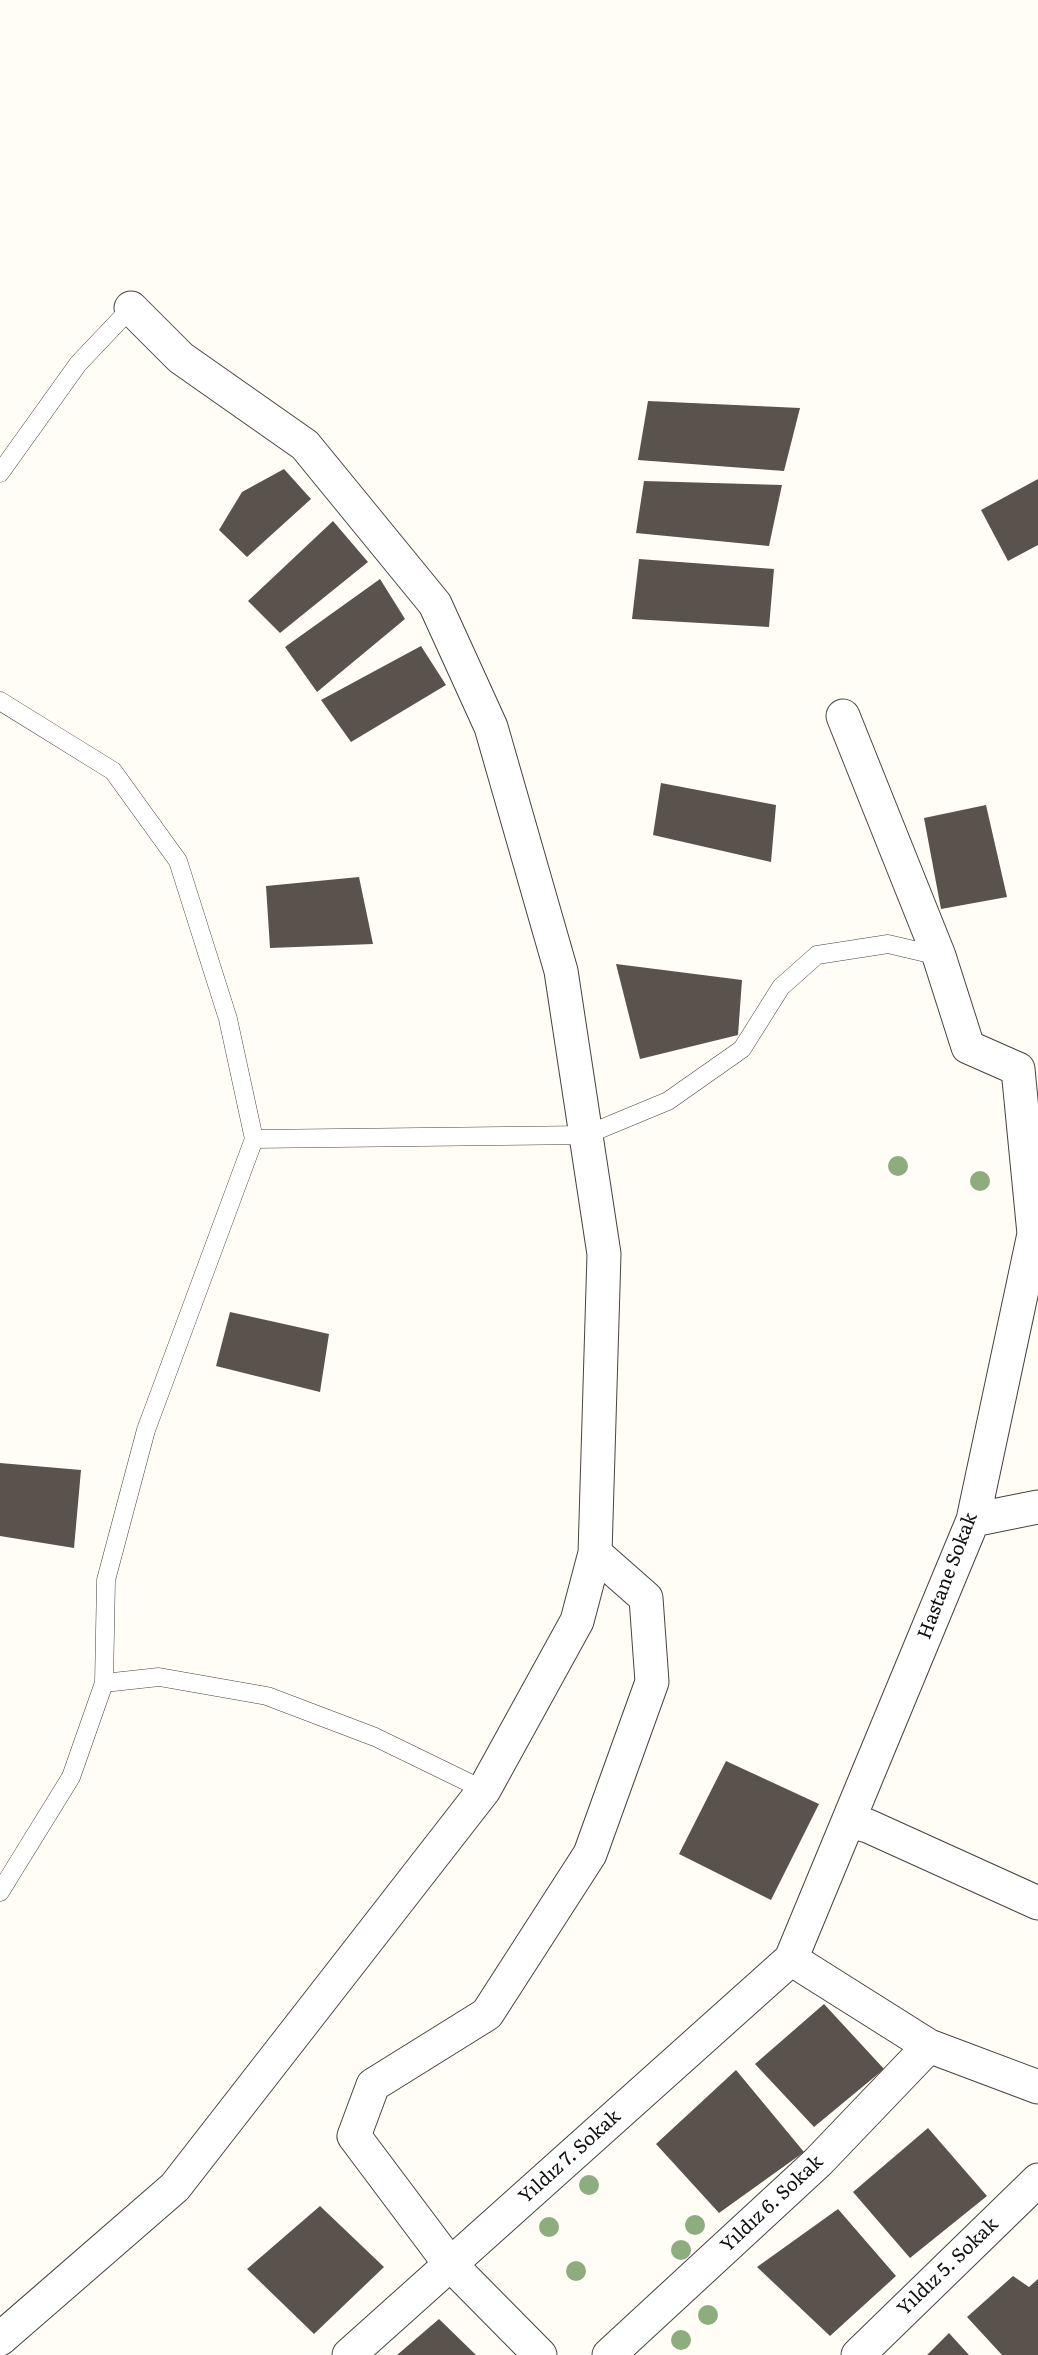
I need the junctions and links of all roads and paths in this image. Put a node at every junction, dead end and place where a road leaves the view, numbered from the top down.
1 (131, 308) joint
2 (0, 472) edge
3 (0, 701) edge
4 (843, 716) dead end
5 (939, 956) junction
6 (1028, 1066) edge
7 (586, 1135) junction
8 (254, 1139) junction
9 (1038, 1507) edge
10 (973, 1520) junction
11 (595, 1553) junction
12 (104, 1683) junction
13 (484, 1790) junction
14 (849, 1821) junction
15 (0, 1892) edge
16 (1038, 1903) edge
17 (791, 1959) junction
18 (929, 2046) junction
19 (1038, 2087) edge
20 (1038, 2180) edge
21 (450, 2264) junction
22 (0, 2339) edge
23 (349, 2355) edge
24 (540, 2355) edge
25 (609, 2355) edge
26 (858, 2355) edge

1 - 2 lane
1 - 7 street
3 - 8 lane
4 - 5 street
5 - 6 street
5 - 7 lane
6 - 10 street, Hastane Sokak
7 - 8 lane
7 - 11 street
8 - 12 lane
9 - 10 street
10 - 14 street, Hastane Sokak
11 - 13 street
11 - 21 street
12 - 13 lane
12 - 15 lane
13 - 22 street
14 - 16 street
14 - 17 street, Hastane Sokak
17 - 18 street
17 - 21 street, Yıldız 7. Sokak
18 - 19 street
18 - 25 street, Yıldız 6. Sokak
20 - 26 street, Yıldız 5. Sokak
21 - 23 street, Yıldız 7. Sokak
21 - 24 street

